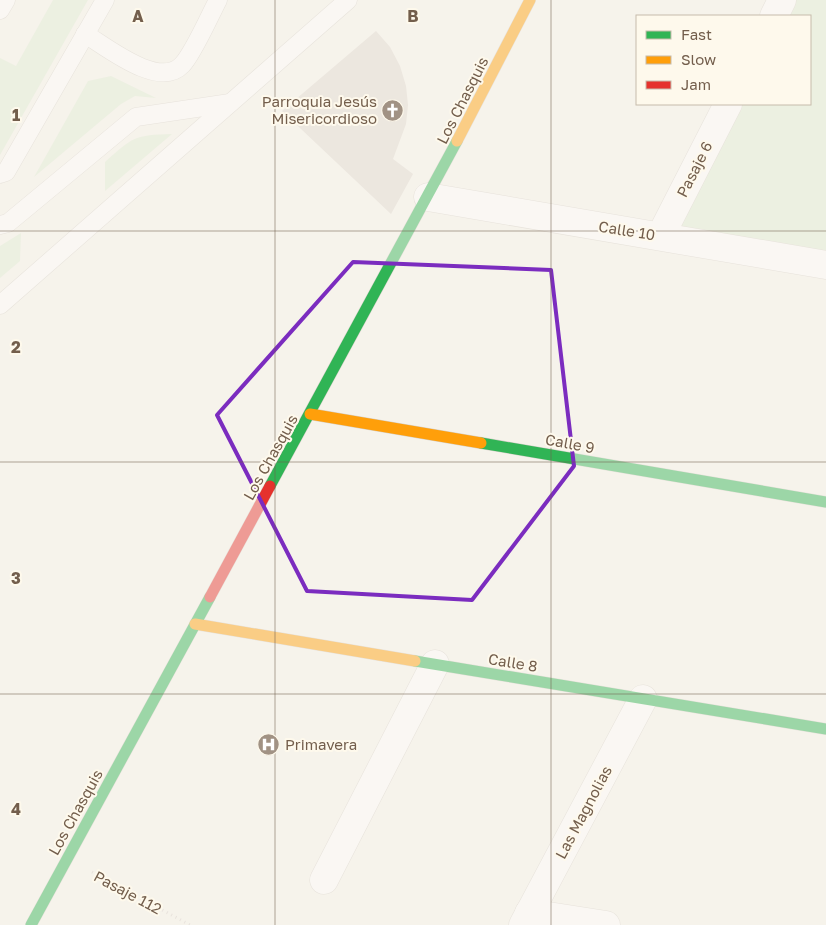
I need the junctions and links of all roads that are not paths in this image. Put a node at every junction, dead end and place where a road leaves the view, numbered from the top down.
1 (6, 0) edge
2 (105, 0) edge
3 (218, 0) edge
4 (348, 0) edge
5 (530, 0) edge
6 (782, 0) edge
7 (0, 10) edge
8 (774, 15) edge
9 (85, 34) junction
10 (230, 103) junction
11 (727, 105) edge
12 (0, 174) edge
13 (428, 197) junction
14 (0, 225) edge
15 (661, 235) junction
16 (826, 264) edge
17 (0, 305) edge
18 (310, 414) junction
19 (826, 502) edge
20 (195, 624) junction
21 (436, 664) junction
22 (643, 699) junction
23 (826, 729) edge
24 (324, 880) dead end
25 (526, 919) edge
26 (31, 925) edge
27 (606, 925) edge

1 - 7 lane
2 - 9 lane
3 - 9 lane
4 - 10 lane
5 - 13 street, Los Chasquis
6 - 8 street
9 - 12 lane
10 - 14 lane
10 - 17 lane
11 - 15 street, Pasaje 6
13 - 15 street, Calle 10
13 - 18 street, Los Chasquis
15 - 16 street, Calle 10
18 - 19 street, Calle 9
18 - 20 street, Los Chasquis
20 - 21 street, Calle 8
20 - 26 street, Los Chasquis
21 - 22 street, Calle 8
21 - 24 street
22 - 23 street, Calle 8
22 - 25 street, Las Magnolias
25 - 27 street

